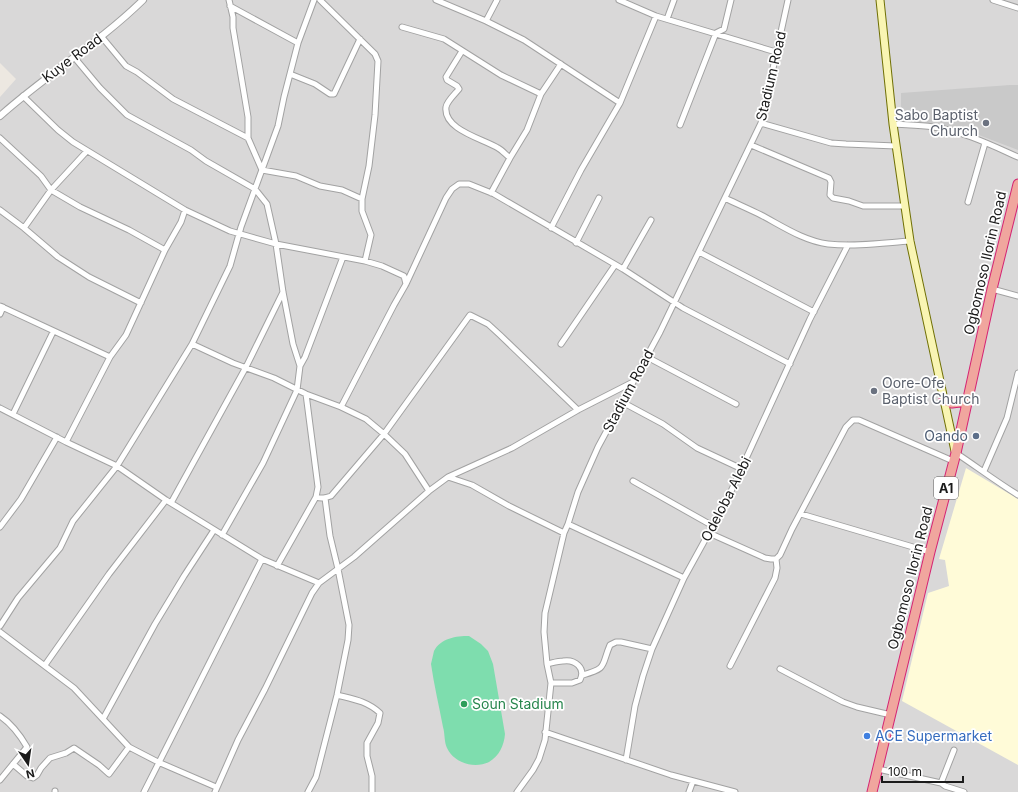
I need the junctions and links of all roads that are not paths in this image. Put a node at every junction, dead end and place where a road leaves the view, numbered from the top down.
1 (314, 0) edge
2 (320, 0) edge
3 (436, 0) edge
4 (497, 0) edge
5 (619, 0) edge
6 (674, 0) edge
7 (732, 0) edge
8 (788, 0) edge
9 (880, 0) edge
10 (993, 0) edge
11 (139, 1) edge
12 (229, 3) edge
13 (1018, 8) edge
14 (656, 16) junction
15 (667, 19) junction
16 (486, 21) junction
17 (402, 27) dead end
18 (716, 33) junction
19 (102, 36) junction
20 (360, 39) junction
21 (298, 43) junction
22 (462, 51) junction
23 (776, 52) junction
24 (74, 57) junction
25 (561, 64) junction
26 (290, 74) junction
27 (541, 94) junction
28 (23, 96) junction
29 (620, 103) junction
30 (0, 116) edge
31 (761, 123) junction
32 (893, 124) junction
33 (680, 125) dead end
34 (0, 138) edge
35 (248, 138) junction
36 (985, 143) junction
37 (751, 145) junction
38 (896, 146) junction
39 (87, 151) junction
40 (1018, 157) edge
41 (510, 158) junction
42 (262, 170) junction
43 (1018, 184) edge
44 (255, 189) junction
45 (52, 190) junction
46 (491, 193) junction
47 (599, 198) dead end
48 (725, 198) junction
49 (362, 199) junction
50 (968, 202) dead end
51 (905, 206) junction
52 (0, 210) edge
53 (185, 210) junction
54 (651, 220) dead end
55 (24, 228) junction
56 (551, 228) junction
57 (240, 234) junction
58 (910, 241) junction
59 (576, 243) junction
60 (276, 244) junction
61 (848, 245) junction
62 (165, 250) junction
63 (699, 252) junction
64 (343, 257) junction
65 (365, 261) junction
66 (615, 265) junction
67 (623, 269) junction
68 (406, 284) junction
69 (992, 289) junction
70 (283, 292) junction
71 (1018, 296) edge
72 (674, 302) junction
73 (141, 303) junction
74 (1, 307) edge
75 (814, 312) junction
76 (0, 314) edge
77 (53, 332) junction
78 (192, 344) junction
79 (561, 344) dead end
80 (110, 357) junction
81 (647, 357) junction
82 (790, 364) junction
83 (300, 366) junction
84 (246, 367) junction
85 (1018, 373) edge
86 (634, 381) junction
87 (298, 390) junction
88 (306, 394) junction
89 (944, 400) junction
90 (968, 401) junction
91 (622, 402) junction
92 (736, 404) dead end
93 (341, 406) junction
94 (0, 408) edge
95 (578, 410) junction
96 (13, 414) junction
97 (384, 434) junction
98 (57, 437) junction
99 (66, 442) junction
100 (954, 457) junction
101 (117, 466) junction
102 (742, 469) junction
103 (984, 471) junction
104 (448, 477) junction
105 (633, 481) dead end
106 (429, 491) junction
107 (1018, 495) edge
108 (316, 497) junction
109 (326, 498) junction
110 (169, 502) junction
111 (800, 514) junction
112 (568, 524) junction
113 (712, 526) junction
114 (0, 527) edge
115 (214, 530) junction
116 (564, 533) junction
117 (708, 533) junction
118 (222, 535) junction
119 (930, 552) junction
120 (262, 559) junction
121 (776, 559) junction
122 (277, 566) junction
123 (338, 569) junction
124 (684, 578) junction
125 (319, 583) junction
126 (0, 626) edge
127 (0, 632) edge
128 (652, 649) junction
129 (547, 664) junction
130 (45, 665) junction
131 (730, 666) dead end
132 (780, 668) dead end
133 (583, 675) junction
134 (550, 683) junction
135 (337, 695) junction
136 (891, 715) junction
137 (0, 716) edge
138 (103, 719) junction
139 (545, 732) junction
140 (129, 747) junction
141 (954, 750) dead end
142 (626, 760) junction
143 (158, 762) junction
144 (13, 764) junction
145 (878, 769) junction
146 (0, 780) edge
147 (693, 781) junction
148 (941, 783) junction
149 (215, 789) edge
150 (144, 792) edge
151 (308, 792) edge
152 (372, 792) edge
153 (517, 792) edge
154 (689, 792) edge
155 (736, 792) edge
156 (872, 792) edge
157 (964, 792) edge

1 - 21 street
2 - 20 street
3 - 16 street
4 - 16 street
5 - 14 street
6 - 15 street
7 - 18 street
8 - 23 street, Stadium Road
9 - 32 main road
10 - 13 street
11 - 19 street, Kuye Road
12 - 21 street
12 - 35 street
14 - 15 street
14 - 29 street
15 - 18 street
16 - 25 street
17 - 22 street
18 - 23 street
18 - 33 street
19 - 24 street, Kuye Road
19 - 35 street
20 - 26 street
20 - 49 street
21 - 26 street
22 - 27 street
22 - 41 street
23 - 31 street, Stadium Road
24 - 28 street, Kuye Road
24 - 44 street
25 - 27 street
25 - 29 street
26 - 42 street
27 - 41 street
28 - 30 street, Kuye Road
28 - 39 street
29 - 56 street
31 - 37 street, Stadium Road
31 - 38 street
32 - 36 street
32 - 38 main road
34 - 45 street
35 - 42 street
36 - 40 street
36 - 50 street
37 - 48 street, Stadium Road
37 - 51 street
38 - 51 main road
39 - 45 street
39 - 53 street
41 - 46 street
42 - 44 street
42 - 49 street
43 - 69 highway, Ogbomoso Ilorin Road / A1
44 - 57 street
44 - 60 street
45 - 55 street
45 - 62 street
46 - 56 street
46 - 68 street
47 - 59 street
48 - 61 street
48 - 63 street, Stadium Road
49 - 65 street
51 - 58 main road
52 - 55 street
53 - 57 street
53 - 62 street
54 - 67 street
55 - 73 street
56 - 59 street
57 - 60 street
57 - 78 street
58 - 61 street
58 - 89 main road
59 - 66 street
60 - 64 street
60 - 70 street
61 - 75 street, Odeloba Alebi
62 - 73 street
63 - 72 street, Stadium Road
63 - 75 street
64 - 65 street
64 - 83 street
65 - 68 street
66 - 67 street
66 - 79 street
67 - 72 street
68 - 93 street
69 - 71 street
69 - 90 highway, Ogbomoso Ilorin Road / A1
70 - 83 street
70 - 84 street
72 - 81 street, Stadium Road
72 - 82 street
73 - 80 street
74 - 76 street
74 - 77 street
75 - 82 street, Odeloba Alebi
77 - 80 street
77 - 96 street
78 - 84 street
78 - 101 street
80 - 99 street
81 - 86 street, Stadium Road
81 - 92 street
82 - 102 street, Odeloba Alebi
83 - 87 street
84 - 87 street
84 - 110 street
85 - 103 street
86 - 91 street, Stadium Road
86 - 95 street
87 - 88 street
87 - 118 street
88 - 93 street
88 - 108 street
89 - 90 highway
89 - 100 main road
90 - 100 highway, Ogbomoso Ilorin Road / A1
91 - 102 street
91 - 112 street, Stadium Road
93 - 97 street
94 - 96 street
95 - 97 street
95 - 104 street
96 - 98 street
97 - 106 street
97 - 109 street
98 - 99 street
98 - 114 street
99 - 101 street
100 - 103 street
100 - 111 street
100 - 119 highway, Ogbomoso Ilorin Road / A1
101 - 110 street
101 - 126 street
102 - 113 street, Odeloba Alebi
103 - 107 street
104 - 106 street
104 - 116 street
105 - 113 street
106 - 123 street
108 - 109 street
108 - 122 street
109 - 123 street
110 - 115 street
110 - 130 street
111 - 119 street
111 - 121 street
112 - 116 street, Stadium Road
112 - 124 street
113 - 117 street, Odeloba Alebi
115 - 118 street
115 - 138 street
116 - 129 street, Stadium Road
117 - 121 street
117 - 124 street, Odeloba Alebi
118 - 120 street
119 - 136 highway, Ogbomoso Ilorin Road / A1
120 - 122 street
120 - 143 street
121 - 131 street
122 - 125 street
123 - 125 street
123 - 135 street
124 - 128 street, Odeloba Alebi
125 - 149 street
127 - 130 street
128 - 133 street
128 - 142 street, Odeloba Alebi
129 - 133 street
129 - 134 street, Stadium Road
130 - 138 street
132 - 136 street
133 - 134 street
134 - 139 street, Stadium Road
135 - 151 street
135 - 152 street
136 - 145 highway, Ogbomoso Ilorin Road / A1
137 - 144 street
138 - 140 street
139 - 142 street
139 - 153 street, Stadium Road
140 - 143 street
140 - 144 street
141 - 148 street
142 - 147 street
143 - 149 street
143 - 150 street
144 - 146 street
145 - 148 street
145 - 156 highway, Ogbomoso Ilorin Road / A1
147 - 154 street
147 - 155 street
148 - 157 street

